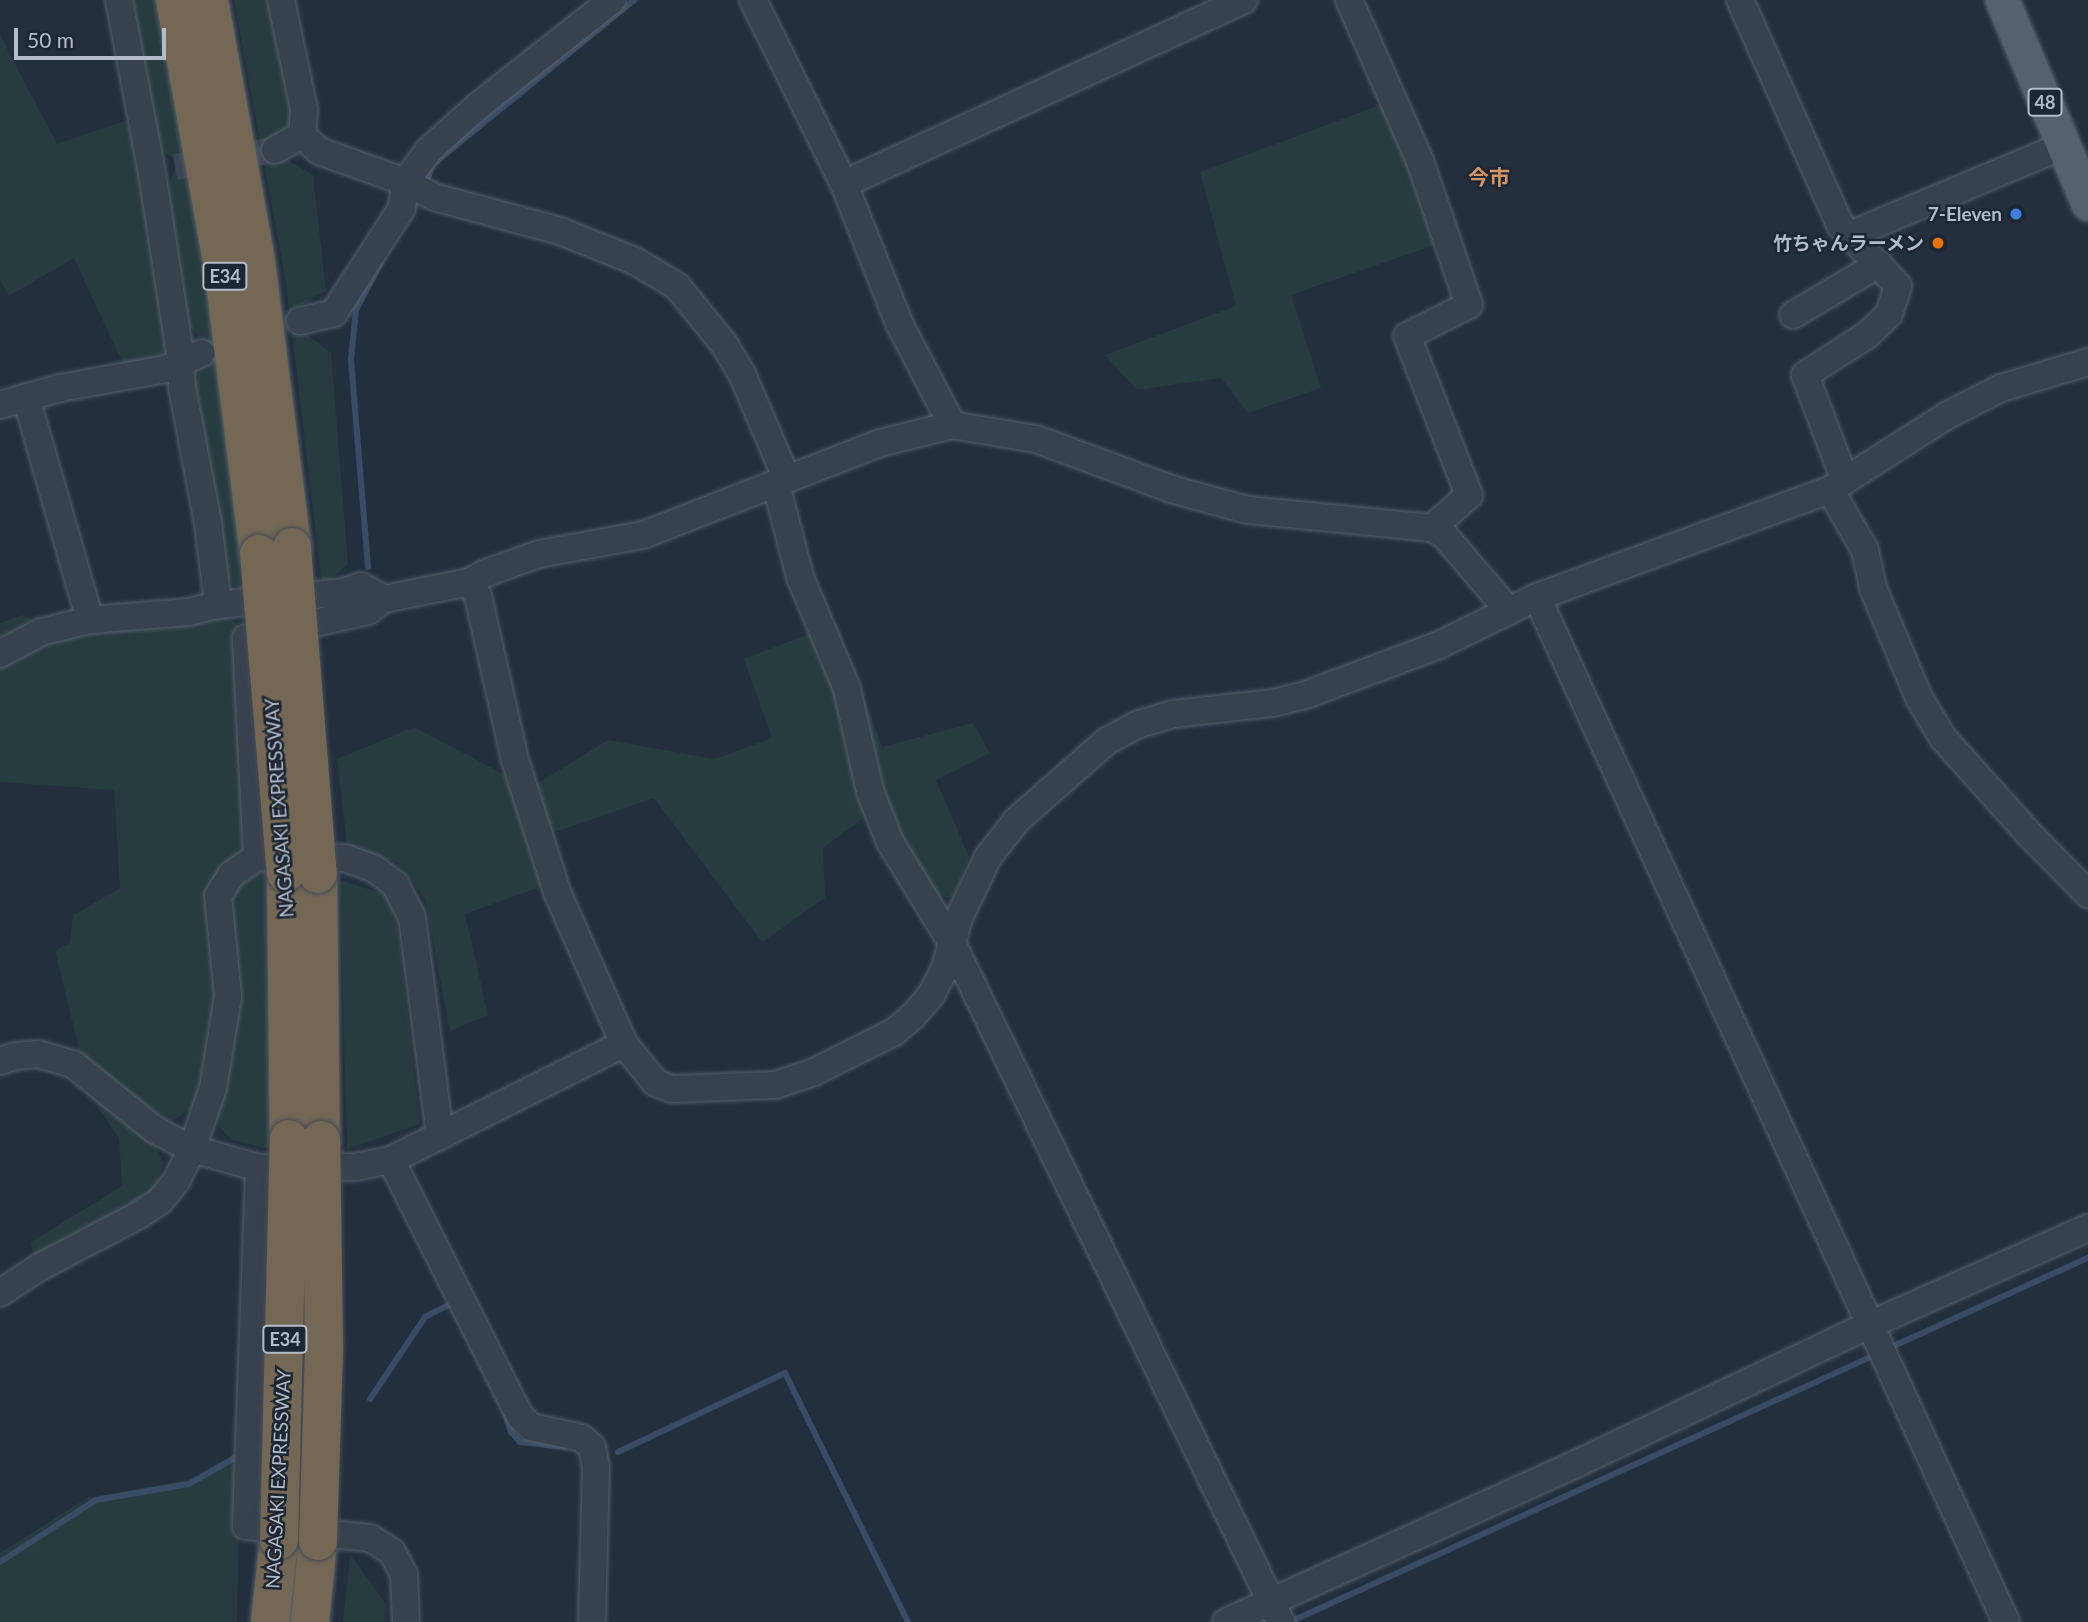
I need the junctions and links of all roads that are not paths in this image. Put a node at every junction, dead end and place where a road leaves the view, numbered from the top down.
1 (119, 0) edge
2 (175, 0) edge
3 (209, 0) edge
4 (281, 0) edge
5 (612, 0) edge
6 (753, 0) edge
7 (1244, 0) edge
8 (1349, 0) edge
9 (1740, 0) edge
10 (2002, 0) edge
11 (302, 135) junction
12 (2063, 146) junction
13 (275, 150) tunnel mouth
14 (405, 182) junction
15 (844, 184) junction
16 (2088, 204) edge
17 (1850, 235) junction
18 (1879, 264) junction
19 (1793, 315) dead end
20 (300, 321) dead end
21 (192, 357) junction
22 (2088, 362) edge
23 (26, 397) junction
24 (0, 405) edge
25 (952, 425) junction
26 (781, 481) junction
27 (1837, 485) junction
28 (1432, 528) junction
29 (275, 550) junction
30 (469, 582) junction
31 (1537, 597) junction
32 (384, 598) junction
33 (218, 605) junction
34 (1509, 611) junction
35 (90, 620) junction
36 (0, 654) edge
37 (287, 868) junction
38 (2088, 894) edge
39 (952, 943) junction
40 (624, 1044) junction
41 (0, 1061) edge
42 (440, 1136) junction
43 (305, 1140) junction
44 (192, 1149) junction
45 (391, 1160) junction
46 (259, 1168) junction
47 (2088, 1228) edge
48 (0, 1293) edge
49 (1869, 1325) junction
50 (1276, 1612) edge
51 (270, 1622) edge
52 (310, 1622) edge
53 (406, 1622) edge
54 (592, 1622) edge
55 (1226, 1622) edge
56 (2006, 1622) edge

1 - 21 street
2 - 29 highway, NAGASAKI EXPRESSWAY / E34
3 - 29 highway, NAGASAKI EXPRESSWAY / E34
4 - 11 street
5 - 14 street
6 - 15 street
7 - 15 street
8 - 28 street
9 - 17 street
10 - 12 main road, 48
11 - 13 street
11 - 14 street
12 - 16 main road, 48
12 - 17 street
14 - 20 street
14 - 26 street
15 - 25 street
17 - 18 street
18 - 19 street
18 - 27 street
21 - 23 street
21 - 33 street
22 - 27 street
23 - 24 street
23 - 35 street
25 - 26 street
25 - 28 street
26 - 30 street
26 - 39 street
27 - 31 street
27 - 38 street
28 - 34 street
29 - 37 highway, NAGASAKI EXPRESSWAY / E34, bridge
30 - 32 street
30 - 40 street
31 - 34 street
31 - 49 street
32 - 33 street
32 - 37 street
33 - 35 street
34 - 39 street
35 - 36 street
37 - 42 street
37 - 43 highway, NAGASAKI EXPRESSWAY / E34
37 - 44 street
39 - 40 street
39 - 50 street
40 - 42 street
41 - 44 street
42 - 45 street
43 - 51 highway, NAGASAKI EXPRESSWAY / E34, bridge
43 - 52 highway, NAGASAKI EXPRESSWAY / E34, bridge
44 - 46 street
44 - 48 street
45 - 46 street
45 - 54 street
46 - 53 street
47 - 49 street
49 - 50 street
49 - 56 street
50 - 55 street

